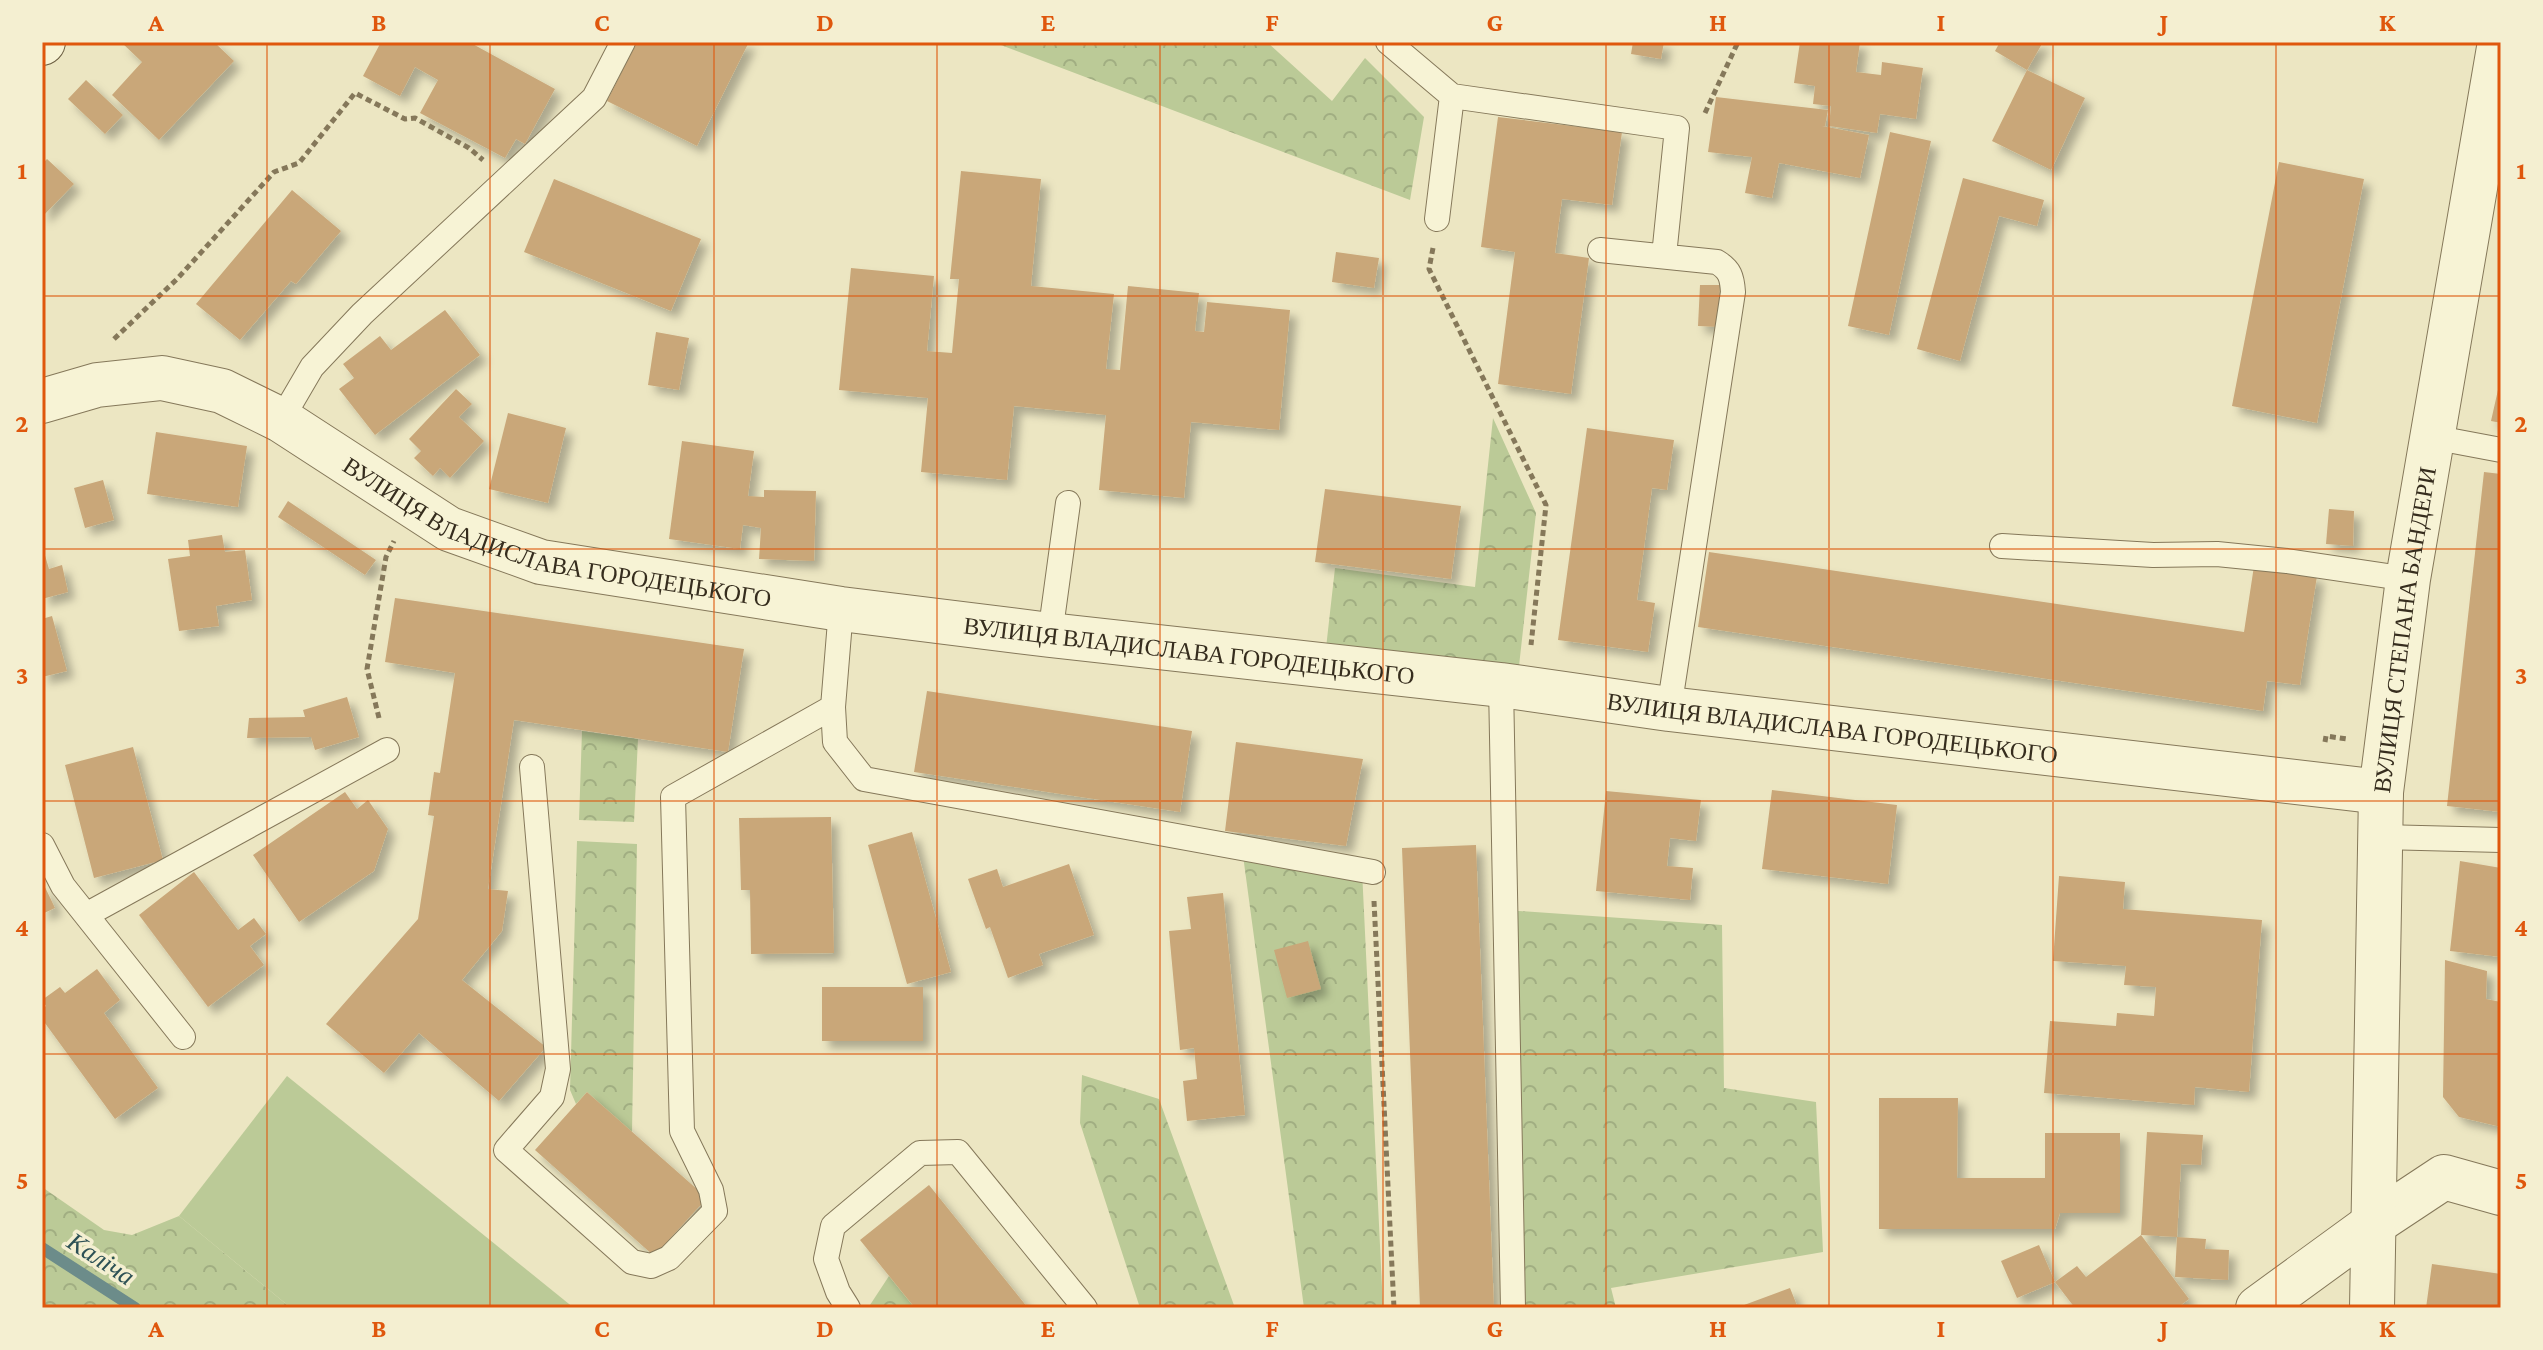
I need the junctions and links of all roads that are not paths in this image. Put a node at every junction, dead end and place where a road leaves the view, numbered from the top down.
1 (623, 42) edge
2 (1388, 42) edge
3 (2500, 43) edge
4 (1452, 96) junction
5 (1437, 219) dead end
6 (1600, 250) dead end
7 (1664, 256) junction
8 (42, 401) edge
9 (281, 420) junction
10 (2432, 437) junction
11 (2501, 450) edge
12 (1068, 503) dead end
13 (2002, 546) dead end
14 (2408, 579) junction
15 (841, 609) junction
16 (1050, 635) junction
17 (1514, 687) junction
18 (833, 707) junction
19 (1669, 709) junction
20 (387, 750) road end
21 (532, 767) dead end
22 (2381, 792) junction
23 (2381, 837) junction
24 (2501, 840) edge
25 (42, 845) edge
26 (1373, 872) road end
27 (86, 915) junction
28 (183, 1037) dead end
29 (2501, 1193) edge
30 (2376, 1222) junction
31 (848, 1308) edge
32 (1085, 1308) edge
33 (1513, 1308) edge
34 (2258, 1308) edge
35 (2372, 1308) edge

1 - 9 lane
2 - 4 lane
3 - 10 street, ВУЛИЦЯ СТЕПАНА БАНДЕРИ
4 - 5 lane
4 - 7 lane
6 - 7 lane
7 - 19 lane
8 - 9 street, ВУЛИЦЯ ВЛАДИСЛАВА ГОРОДЕЦЬКОГО
9 - 15 street, ВУЛИЦЯ ВЛАДИСЛАВА ГОРОДЕЦЬКОГО
10 - 11 lane
10 - 14 street, ВУЛИЦЯ СТЕПАНА БАНДЕРИ
12 - 16 lane
13 - 14 lane
14 - 22 street, ВУЛИЦЯ СТЕПАНА БАНДЕРИ
15 - 16 street, ВУЛИЦЯ ВЛАДИСЛАВА ГОРОДЕЦЬКОГО
15 - 18 lane
16 - 17 street, ВУЛИЦЯ ВЛАДИСЛАВА ГОРОДЕЦЬКОГО
17 - 19 street, ВУЛИЦЯ ВЛАДИСЛАВА ГОРОДЕЦЬКОГО
17 - 33 lane
18 - 21 lane
18 - 26 lane
19 - 22 street, ВУЛИЦЯ ВЛАДИСЛАВА ГОРОДЕЦЬКОГО
20 - 27 lane
22 - 23 street, ВУЛИЦЯ СТЕПАНА БАНДЕРИ
23 - 24 lane
23 - 30 street, ВУЛИЦЯ СТЕПАНА БАНДЕРИ
25 - 27 lane
27 - 28 lane
29 - 30 street
30 - 34 street
30 - 35 street, ВУЛИЦЯ СТЕПАНА БАНДЕРИ
31 - 32 lane

